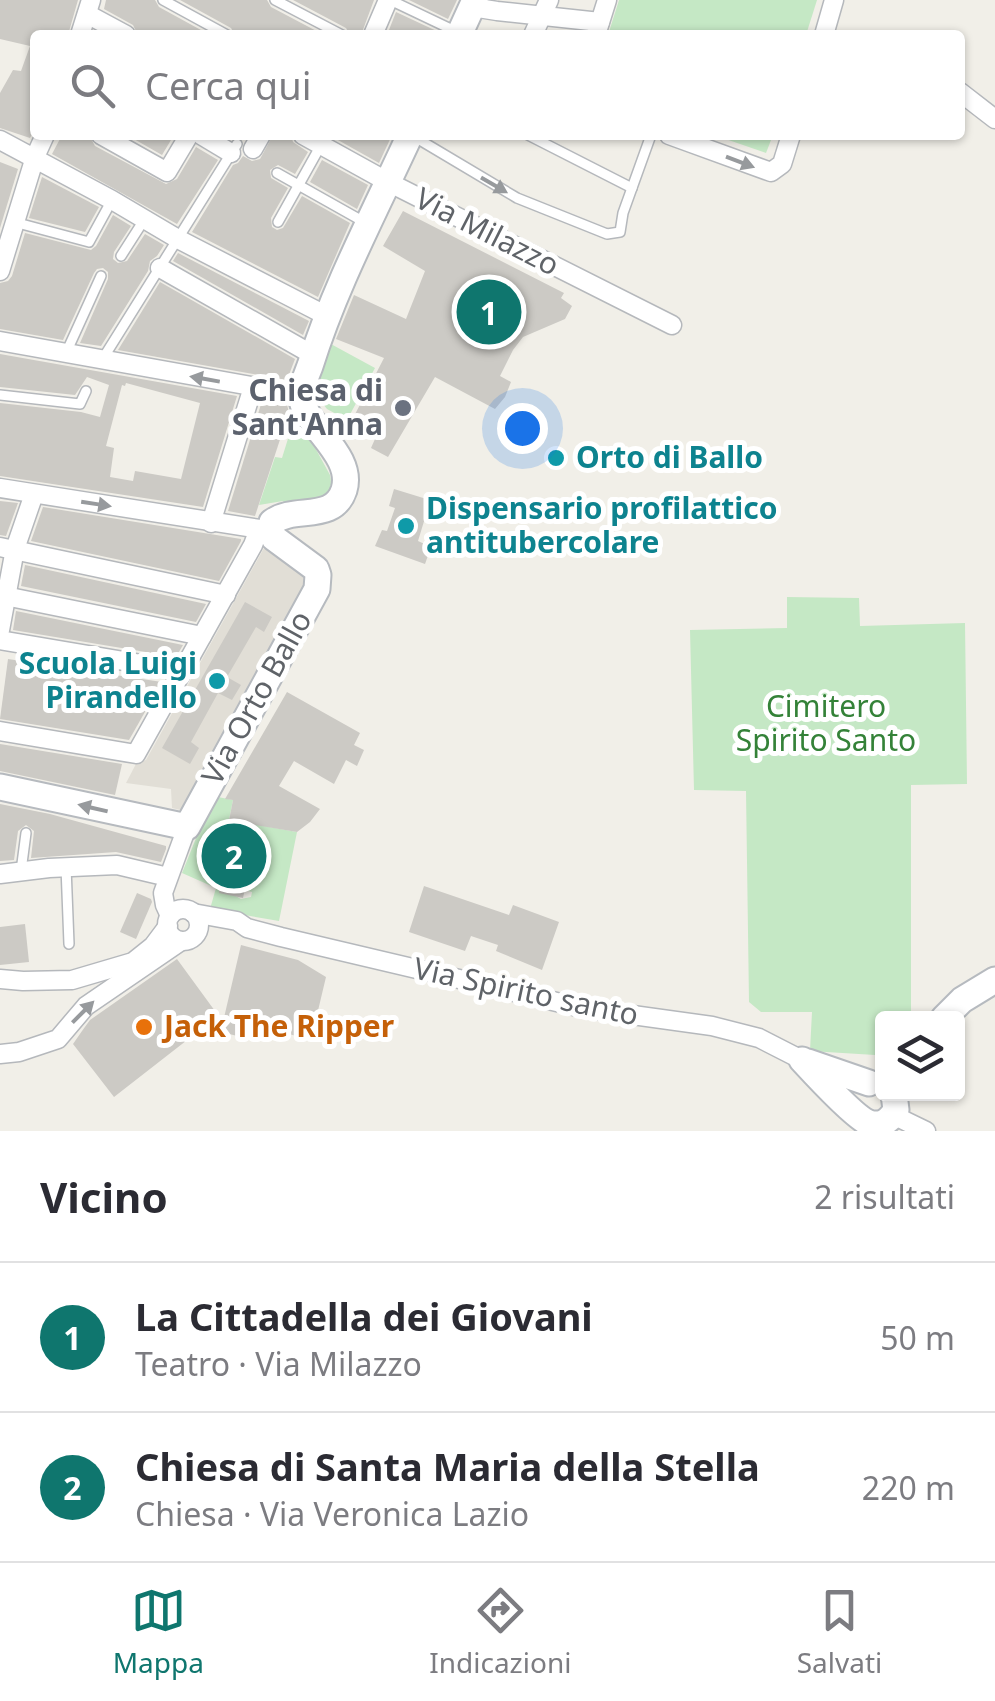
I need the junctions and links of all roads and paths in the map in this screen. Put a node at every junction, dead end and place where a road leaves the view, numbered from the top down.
1 (164, 0) edge
2 (275, 0) edge
3 (389, 0) edge
4 (607, 0) edge
5 (834, 0) edge
6 (473, 3) edge
7 (89, 7) edge
8 (546, 8) edge
9 (598, 28) edge
10 (119, 30) edge
11 (218, 30) edge
12 (332, 30) edge
13 (375, 30) edge
14 (451, 30) edge
15 (461, 30) edge
16 (831, 30) edge
17 (965, 96) edge
18 (995, 119) edge
19 (0, 140) edge
20 (42, 140) edge
21 (110, 140) edge
22 (185, 140) edge
23 (312, 140) edge
24 (408, 140) edge
25 (418, 140) edge
26 (538, 140) edge
27 (649, 140) edge
28 (682, 140) edge
29 (789, 140) edge
30 (246, 145) edge
31 (320, 145) junction
32 (34, 157) junction
33 (277, 173) dead end
34 (388, 182) junction
35 (298, 185) junction
36 (632, 188) junction
37 (112, 200) junction
38 (144, 219) junction
39 (14, 222) junction
40 (278, 222) dead end
41 (369, 224) junction
42 (178, 239) junction
43 (121, 256) dead end
44 (160, 268) junction
45 (0, 270) edge
46 (101, 276) dead end
47 (327, 316) junction
48 (672, 326) dead end
49 (0, 341) edge
50 (66, 354) junction
51 (313, 356) junction
52 (102, 360) junction
53 (252, 387) junction
54 (86, 392) dead end
55 (0, 395) edge
56 (301, 395) junction
57 (0, 488) edge
58 (34, 494) junction
59 (210, 522) junction
60 (265, 530) junction
61 (7, 548) edge
62 (226, 595) junction
63 (6, 596) junction
64 (0, 630) edge
65 (202, 636) junction
66 (0, 640) edge
67 (183, 671) junction
68 (0, 731) edge
69 (0, 787) edge
70 (187, 827) junction
71 (26, 833) dead end
72 (66, 867) junction
73 (22, 870) junction
74 (170, 872) junction
75 (0, 874) edge
76 (183, 924) junction
77 (68, 944) dead end
78 (0, 978) edge
79 (995, 980) edge
80 (951, 1011) edge
81 (0, 1054) edge
82 (802, 1060) joint
83 (882, 1104) edge
84 (926, 1131) edge

1 - 11 lane
2 - 12 lane
3 - 13 street
3 - 14 lane
4 - 9 street
5 - 16 street
6 - 8 street
6 - 15 street
7 - 10 street
8 - 9 street
17 - 18 street
19 - 32 street
20 - 32 street
21 - 22 street
23 - 31 street, Via Milazzo
24 - 34 street
25 -> 36 lane
26 - 36 lane
27 - 36 lane
28 -> 29 street
30 - 42 lane
31 - 34 street, Via Milazzo
31 - 35 lane
32 - 37 street
32 - 39 street
33 - 35 lane
34 - 41 street
34 - 48 street, Via Milazzo
35 - 40 lane
35 - 41 lane
37 - 38 street
37 - 39 lane
38 - 42 street
38 - 43 lane
39 - 45 street
41 - 47 street
42 - 44 lane
42 - 47 street
44 - 51 street
44 - 52 lane
46 - 50 lane
47 - 51 street
49 - 50 street
50 - 52 street
51 - 56 street
53 -> 52 street
53 - 56 street
53 - 59 street
54 - 55 lane
56 - 60 street
57 - 58 street
58 -> 59 street
58 - 61 street
59 - 60 street
60 - 62 street
60 - 70 street, Via Orto Ballo
61 - 62 street
61 - 63 street
62 - 65 street
63 - 64 street
63 - 65 street
65 - 67 street
66 - 67 street
67 - 68 street
70 -> 69 street
70 - 74 street
71 - 73 lane
72 - 73 street
72 - 74 street
72 - 77 lane
73 - 75 street
74 - 76 street
76 - 78 street
81 -> 76 street
76 - 82 street, Via Spirito santo
79 - 80 street
82 - 83 street, Via Spirito santo
83 - 84 street

